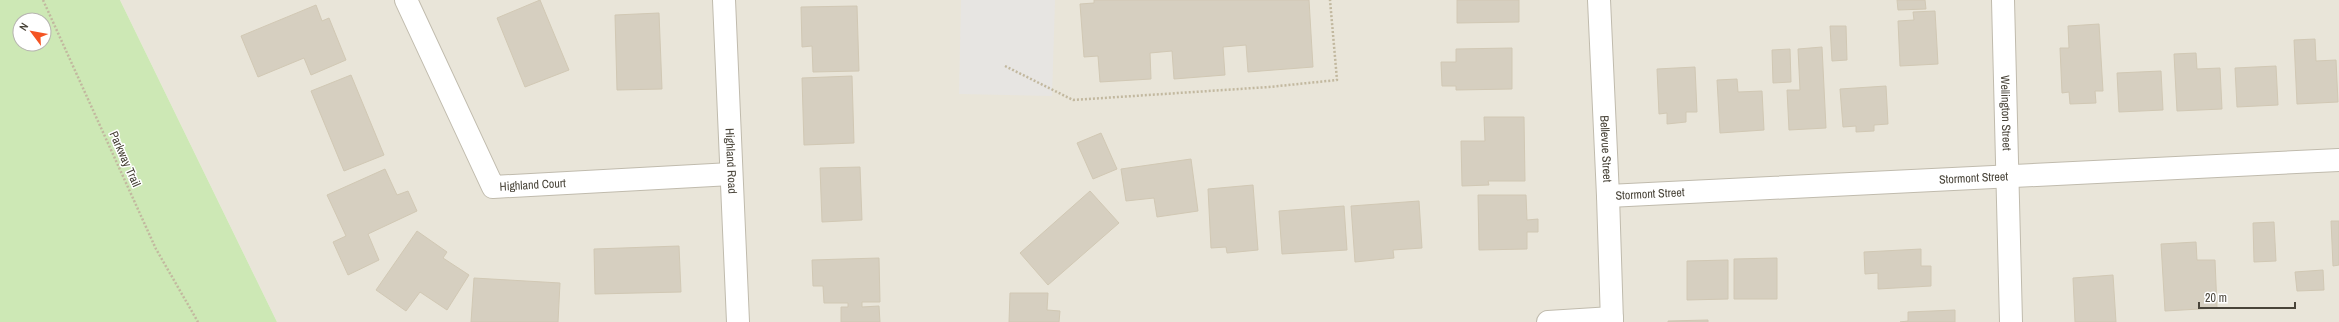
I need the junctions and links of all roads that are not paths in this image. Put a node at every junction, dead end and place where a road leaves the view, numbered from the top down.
1 (406, 0) edge
2 (724, 0) edge
3 (1599, 0) edge
4 (2003, 0) edge
5 (2339, 160) edge
6 (732, 174) junction
7 (2008, 176) junction
8 (1608, 196) junction
9 (1612, 320) edge
10 (738, 322) edge
11 (1548, 322) edge
12 (2011, 322) edge

1 - 6 street, Highland Court
2 - 6 street, Highland Road
3 - 8 street, Bellevue Street
4 - 7 street, Wellington Street
5 - 7 street, Stormont Street
6 - 10 street, Highland Road
7 - 8 street, Stormont Street
7 - 12 street, Wellington Street
8 - 9 street, Bellevue Street
9 - 11 street

